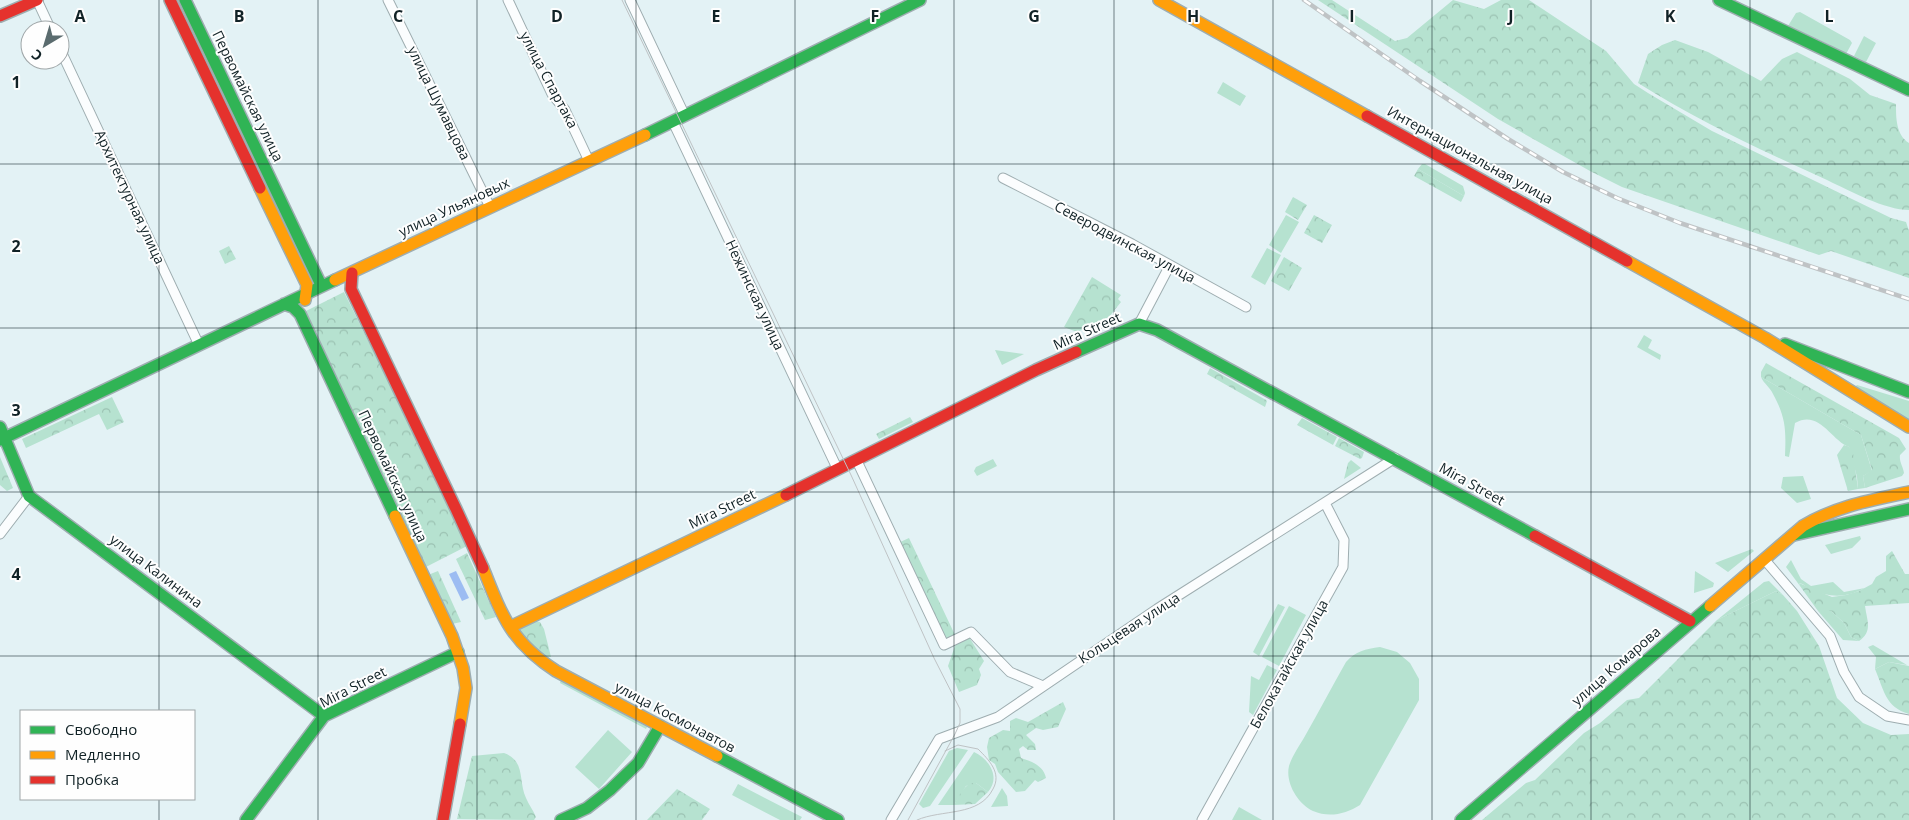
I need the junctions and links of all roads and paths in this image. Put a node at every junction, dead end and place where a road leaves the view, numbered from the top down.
1 (37, 0) edge
2 (170, 0) edge
3 (185, 0) edge
4 (388, 0) edge
5 (508, 0) edge
6 (630, 0) edge
7 (920, 0) edge
8 (1159, 0) edge
9 (1719, 0) edge
10 (0, 16) edge
11 (46, 20) edge
12 (69, 70) edge
13 (1909, 90) edge
14 (684, 116) junction
15 (673, 122) junction
16 (590, 161) junction
17 (1004, 178) dead end
18 (490, 207) junction
19 (1170, 265) junction
20 (352, 273) junction
21 (322, 285) junction
22 (352, 289) junction
23 (307, 292) junction
24 (284, 304) junction
25 (1246, 307) dead end
26 (300, 314) junction
27 (1139, 324) junction
28 (1765, 338) junction
29 (199, 345) junction
30 (1909, 392) edge
31 (0, 427) edge
32 (1909, 427) edge
33 (2, 439) edge
34 (1396, 458) junction
35 (856, 459) junction
36 (836, 468) junction
37 (1909, 492) edge
38 (29, 496) junction
39 (1325, 503) junction
40 (1909, 509) edge
41 (0, 534) edge
42 (1792, 536) junction
43 (1764, 559) junction
44 (1690, 621) junction
45 (510, 626) junction
46 (458, 652) junction
47 (1044, 686) junction
48 (324, 716) junction
49 (1909, 720) edge
50 (660, 726) junction
51 (587, 808) junction
52 (246, 820) edge
53 (443, 820) edge
54 (561, 820) edge
55 (592, 820) edge
56 (838, 820) edge
57 (891, 820) edge
58 (1202, 820) edge
59 (1461, 820) edge

1 - 10 main road
1 - 11 street
2 - 23 main road, Первомайская улица
3 - 21 main road, Первомайская улица
4 - 18 street, улица Шумавцова
5 - 16 street, улица Спартака
6 - 14 street
7 - 14 main road, улица Ульяновых
8 - 28 main road, Интернациональная улица
9 - 13 main road
12 - 29 street, Архитектурная улица
14 - 15 main road, улица Ульяновых
15 - 16 main road, улица Ульяновых
15 - 36 street, Нежинская улица
16 - 18 main road, улица Ульяновых
17 - 19 street, Северодвинская улица
18 - 20 main road, улица Ульяновых
19 - 25 street, Северодвинская улица
19 - 27 street
20 - 21 main road, улица Ульяновых
20 - 22 main road
21 - 22 main road
21 - 23 main road, улица Ульяновых
22 - 45 main road
23 - 24 main road, улица Ульяновых
23 - 26 main road
24 - 26 main road
24 - 29 main road, улица Ульяновых
26 - 46 main road, Первомайская улица
27 - 34 main road, Mira Street
27 - 35 main road, Mira Street
28 - 30 main road, Интернациональная улица
28 - 32 main road, Интернациональная улица
29 - 33 main road, улица Ульяновых
31 - 33 main road
33 - 38 main road
34 - 39 street, Кольцевая улица
34 - 44 main road, Mira Street
35 - 36 main road, Mira Street
35 - 47 street
36 - 45 main road, Mira Street
37 - 42 main road, улица Комарова
38 - 41 street
38 - 48 main road, улица Калинина
39 - 47 street, Кольцевая улица
39 - 58 street, Белокатайская улица
40 - 42 main road
42 - 43 main road, улица Комарова
43 - 44 main road, улица Комарова
43 - 49 street
44 - 59 main road, улица Комарова
45 - 50 main road, улица Космонавтов
46 - 48 main road, Mira Street
46 - 53 main road, Первомайская улица
47 - 57 street, Кольцевая улица
48 - 52 main road, Mira Street
50 - 51 main road
50 - 56 main road, улица Космонавтов
51 - 54 main road
51 - 55 main road

